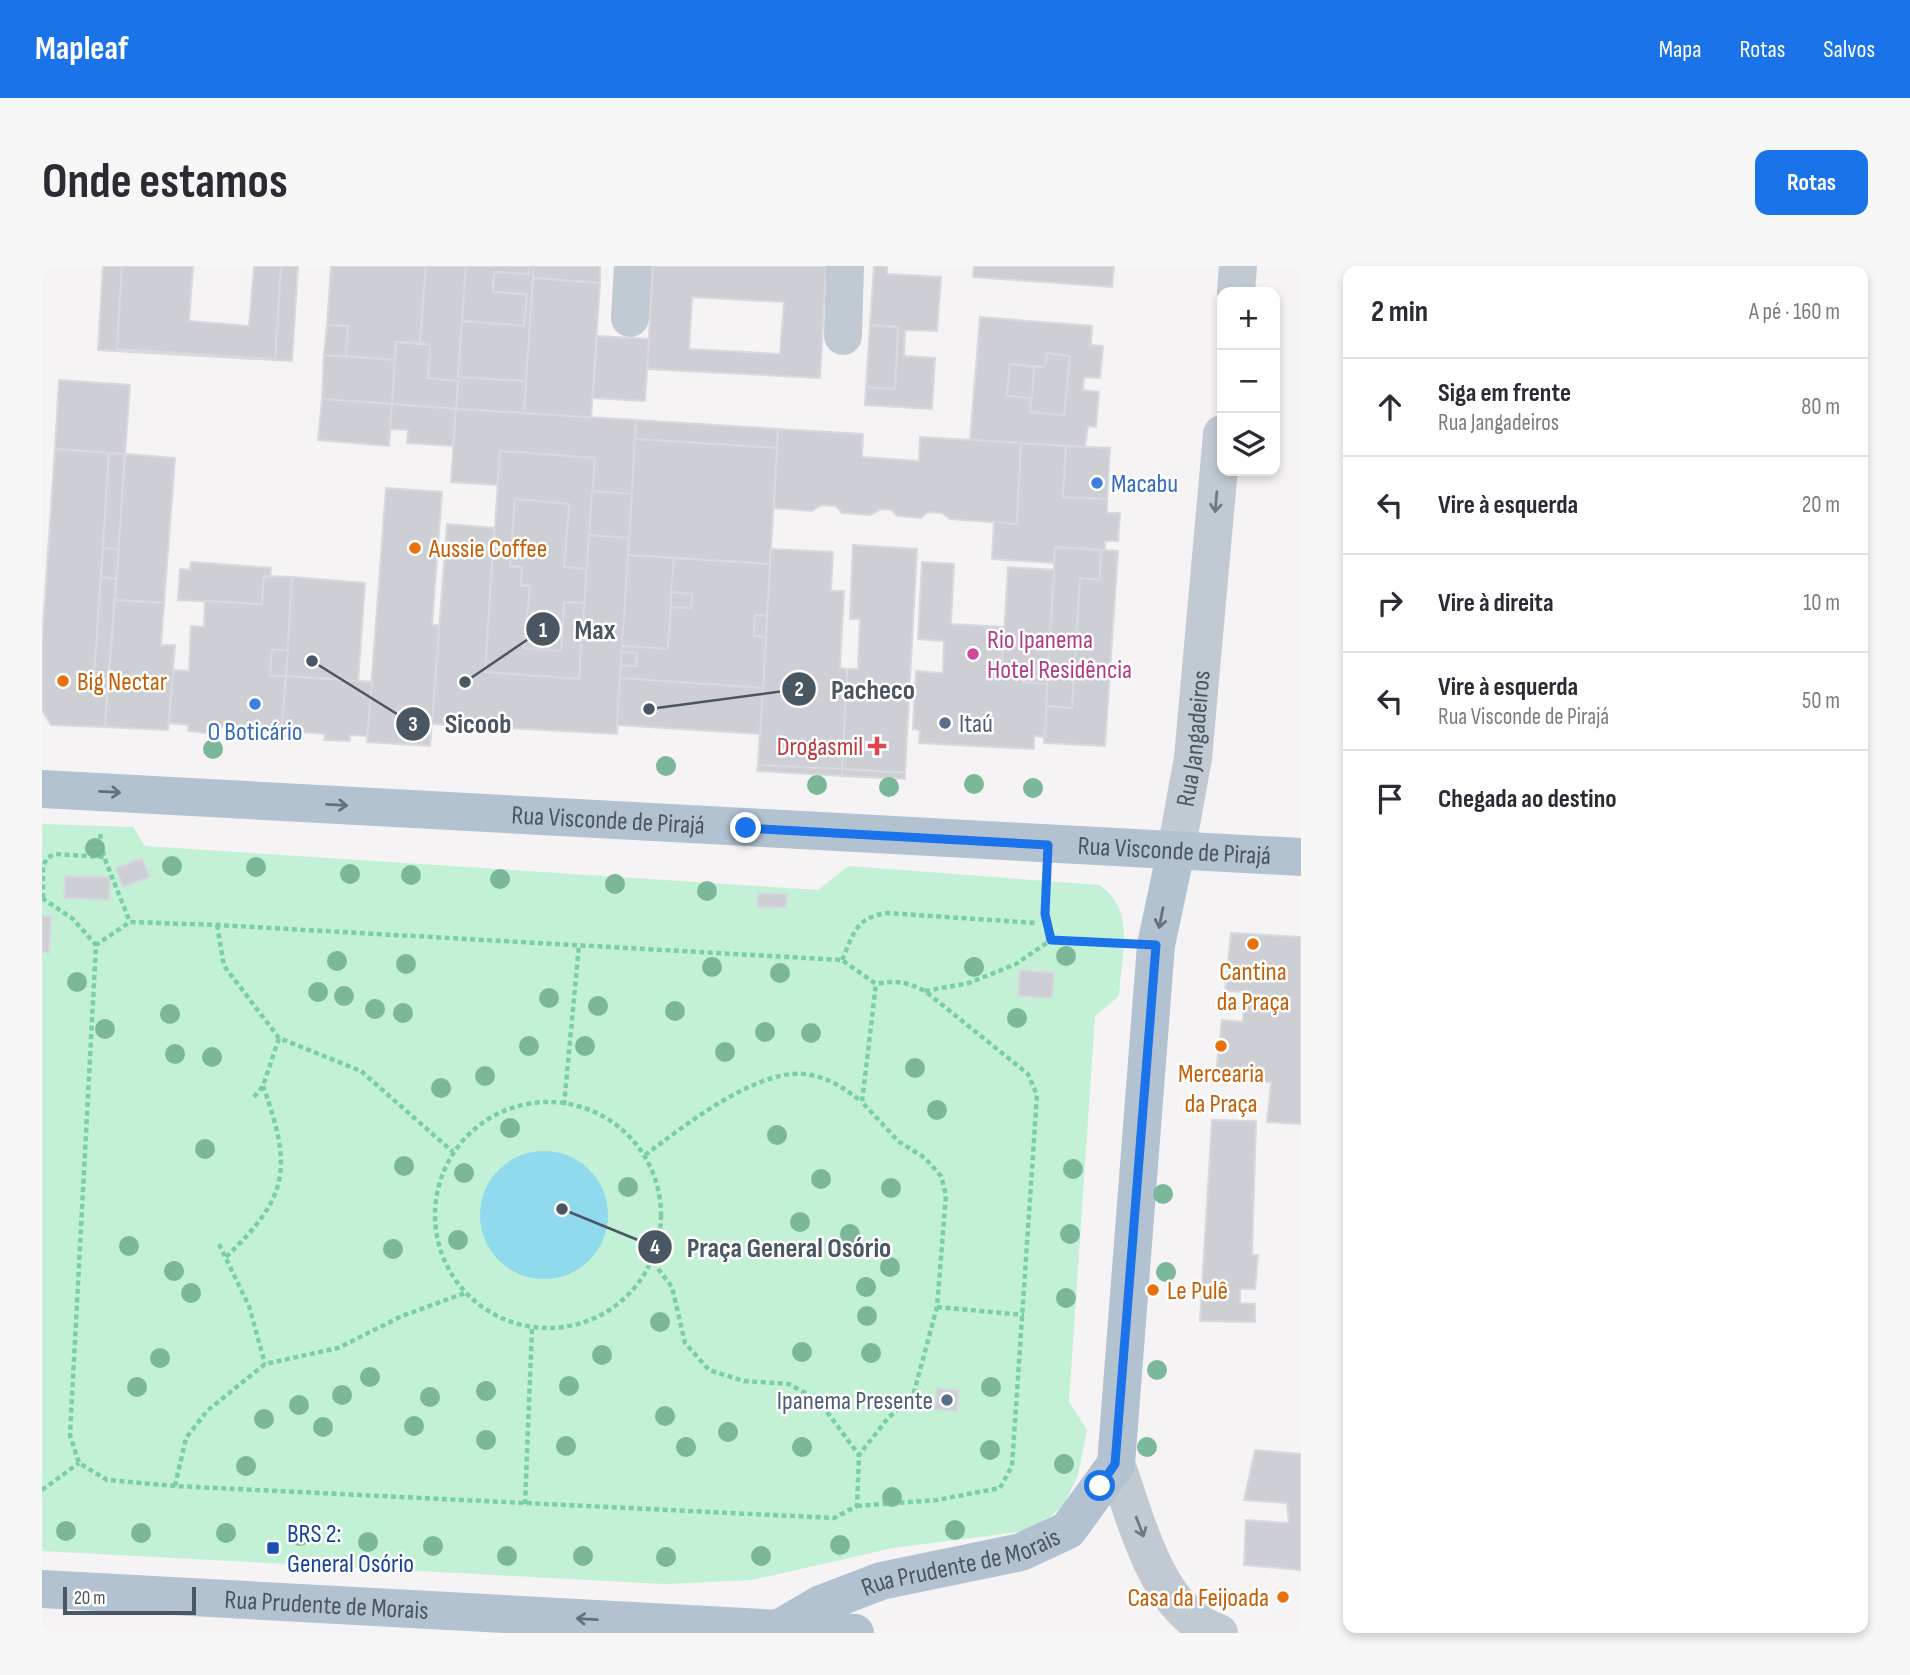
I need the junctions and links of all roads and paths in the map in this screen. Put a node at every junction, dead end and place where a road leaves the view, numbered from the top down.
1 (633, 266) edge
2 (845, 266) edge
3 (1238, 266) edge
4 (1236, 287) edge
5 (629, 318) dead end
6 (842, 336) dead end
7 (1218, 476) edge
8 (42, 789) edge
9 (99, 791) junction
10 (1048, 845) junction
11 (1175, 851) junction
12 (104, 857) junction
13 (1301, 857) edge
14 (42, 898) edge
15 (130, 922) junction
16 (1036, 923) dead end
17 (217, 925) junction
18 (1051, 940) junction
19 (96, 945) junction
20 (579, 945) junction
21 (1156, 945) junction
22 (842, 960) junction
23 (876, 984) junction
24 (925, 991) junction
25 (279, 1038) junction
26 (263, 1086) junction
27 (254, 1097) dead end
28 (862, 1102) junction
29 (564, 1105) junction
30 (453, 1152) junction
31 (645, 1155) junction
32 (219, 1244) dead end
33 (226, 1257) junction
34 (653, 1262) junction
35 (465, 1293) junction
36 (937, 1307) junction
37 (1024, 1315) junction
38 (532, 1328) junction
39 (265, 1364) junction
40 (859, 1455) junction
41 (79, 1463) junction
42 (1115, 1464) junction
43 (175, 1486) junction
44 (42, 1490) edge
45 (525, 1504) junction
46 (857, 1506) junction
47 (42, 1589) edge
48 (778, 1629) junction
49 (855, 1633) edge
50 (1219, 1633) edge

1 - 5 street
2 - 6 street
3 - 4 street
7 -> 11 street, Rua Jangadeiros
8 - 9 main road, Rua Visconde de Pirajá
9 -> 10 main road, Rua Visconde de Pirajá
9 - 12 path
10 - 11 main road, Rua Visconde de Pirajá
10 - 18 path
11 - 13 main road, Rua Visconde de Pirajá
11 -> 21 main road, Rua Jangadeiros
12 - 14 path
12 - 15 path
14 - 19 path
15 - 17 path
15 - 19 path
16 - 22 path
17 - 20 path
17 - 25 path
18 - 21 path
18 - 24 path
19 - 41 path
20 - 22 path
20 - 29 path
21 - 42 main road, Rua Jangadeiros
22 - 23 path
23 - 24 path
23 - 28 path
24 - 37 path
25 - 26 path
25 - 30 path
26 - 27 path
26 - 33 path
28 - 31 path
28 - 36 path
29 - 30 path
29 - 31 path
30 - 35 path
31 - 34 path
32 - 33 path
33 - 39 path
34 - 38 path
34 - 40 path
35 - 38 path
35 - 39 path
36 - 37 path
36 - 40 path
37 - 46 path
38 - 45 path
39 - 43 path
40 - 46 path
41 - 43 path
41 - 44 path
42 - 48 main road, Rua Prudente de Morais
42 -> 50 street, Rua Jangadeiros
43 - 45 path
45 - 46 path
48 -> 47 main road, Rua Prudente de Morais
48 - 49 main road, Rua Prudente de Morais

